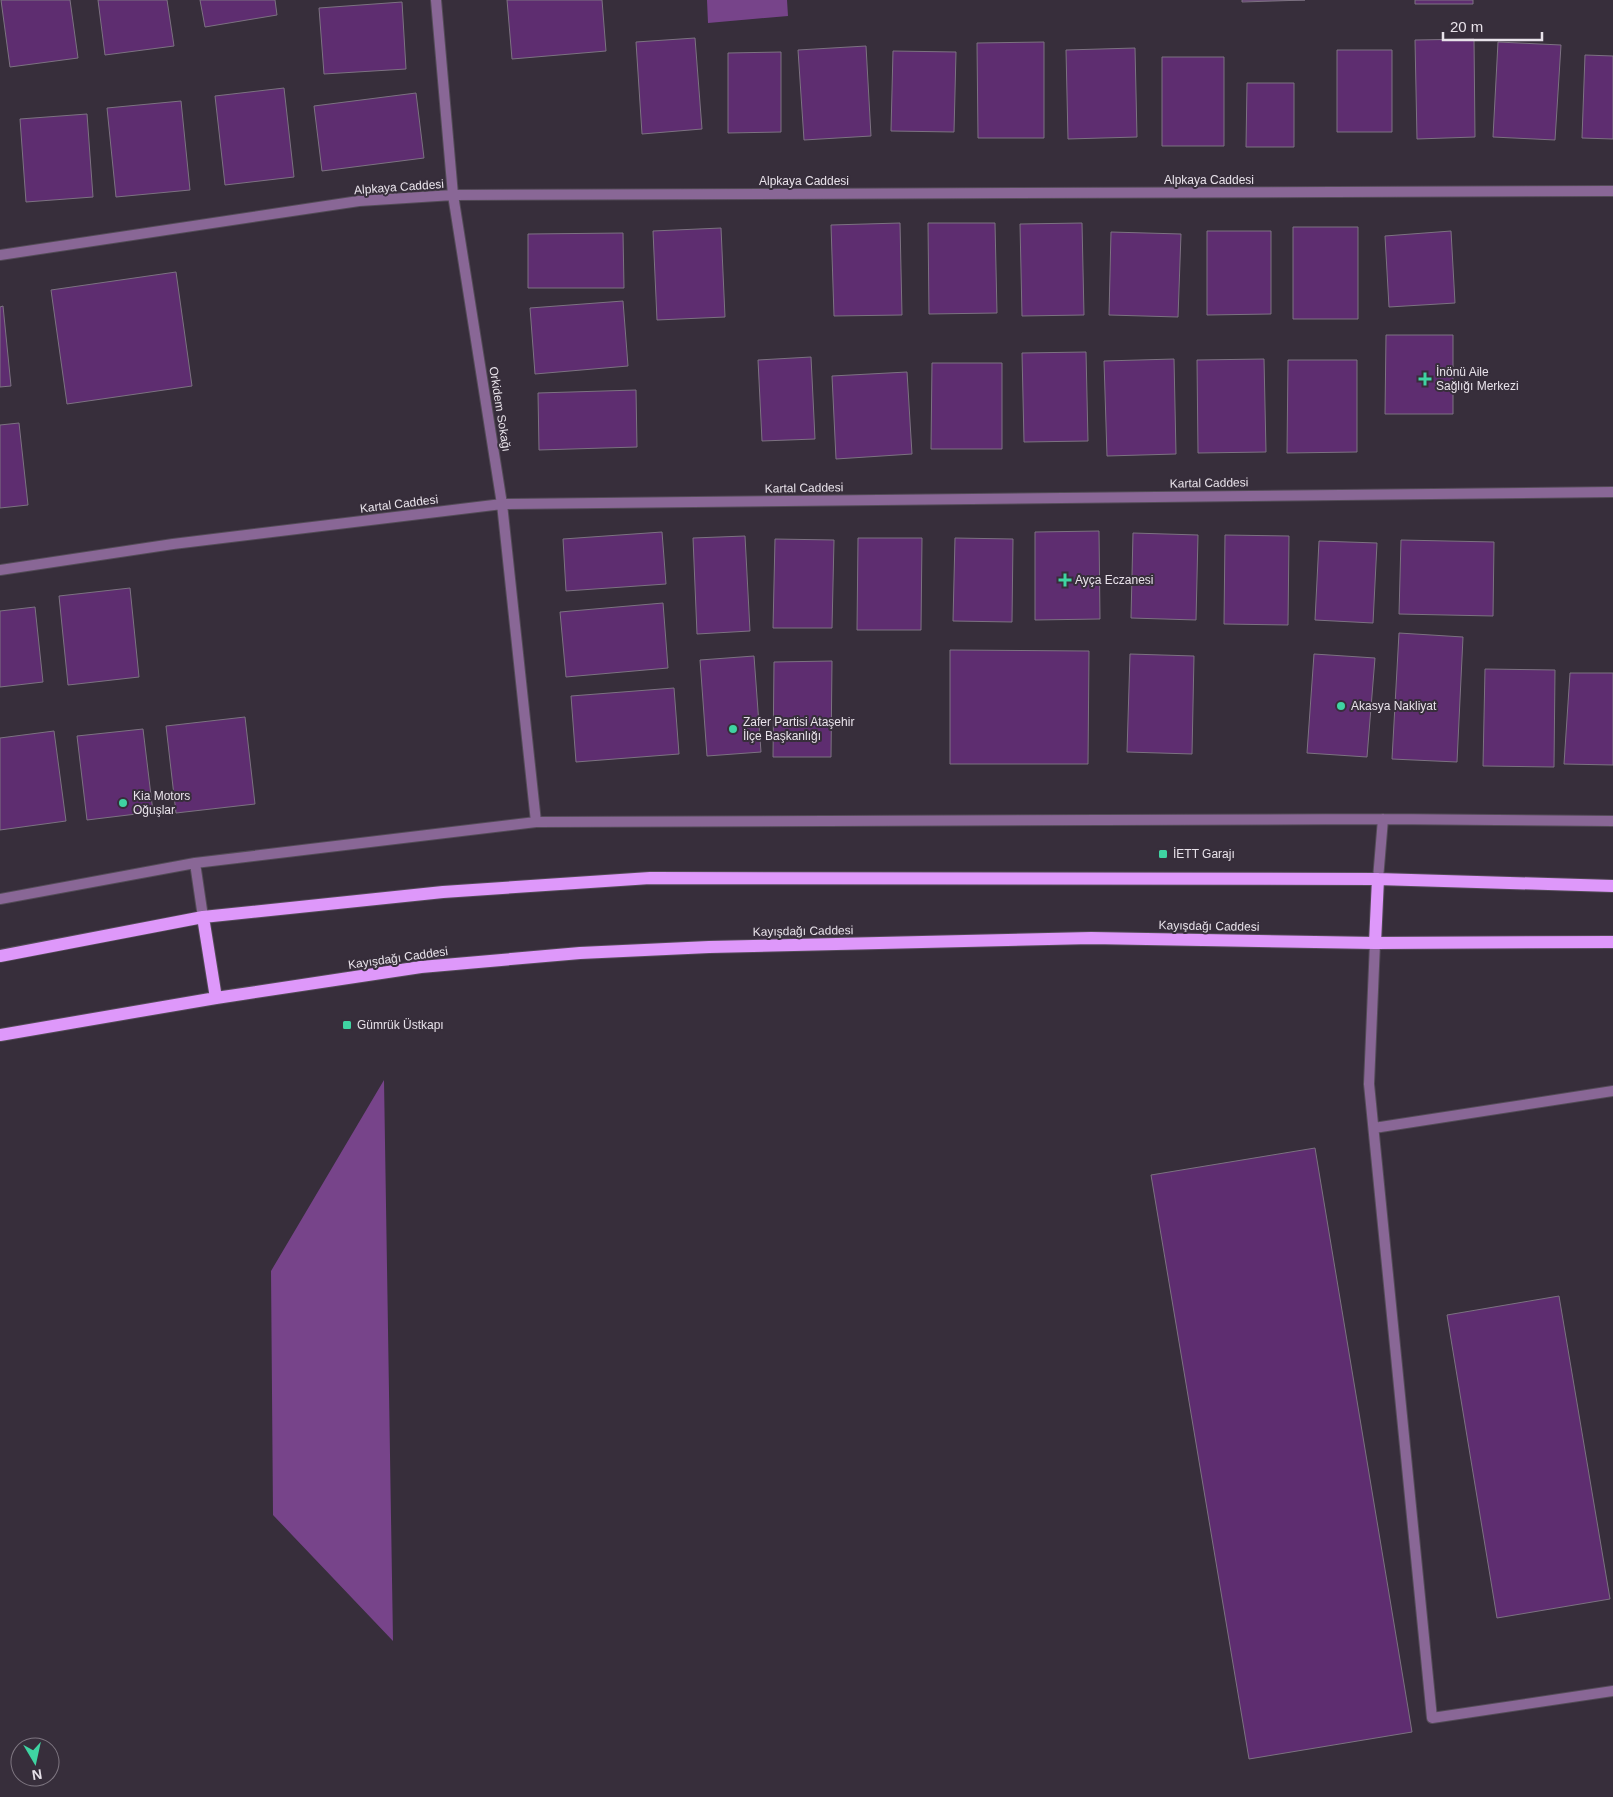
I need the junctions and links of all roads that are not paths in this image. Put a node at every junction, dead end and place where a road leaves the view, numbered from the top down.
1 (436, 0) edge
2 (1613, 191) edge
3 (454, 195) junction
4 (0, 255) edge
5 (1613, 492) edge
6 (502, 504) junction
7 (0, 570) edge
8 (1383, 820) junction
9 (1613, 821) edge
10 (536, 822) junction
11 (194, 863) junction
12 (1378, 879) junction
13 (1613, 886) edge
14 (0, 899) edge
15 (203, 917) junction
16 (1613, 942) edge
17 (1375, 943) junction
18 (0, 956) edge
19 (216, 998) junction
20 (0, 1035) edge
21 (1613, 1092) edge
22 (1374, 1128) junction
23 (1613, 1691) edge

1 - 3 street, Orkidem Sokağı
2 - 3 street, Alpkaya Caddesi
3 - 4 street, Alpkaya Caddesi
3 - 6 street, Orkidem Sokağı
5 - 6 street, Kartal Caddesi
6 - 7 street, Kartal Caddesi
6 - 10 street, Orkidem Sokağı
8 - 9 street
8 - 10 street
8 - 12 street
10 - 11 street
11 - 14 street
11 - 15 street
12 - 13 main road
12 - 15 main road
12 - 17 main road
15 - 18 main road
15 - 19 main road
16 - 17 main road, Kayışdağı Caddesi
17 - 19 main road, Kayışdağı Caddesi
17 - 22 street
19 - 20 main road, Kayışdağı Caddesi
21 - 22 street
22 - 23 street

